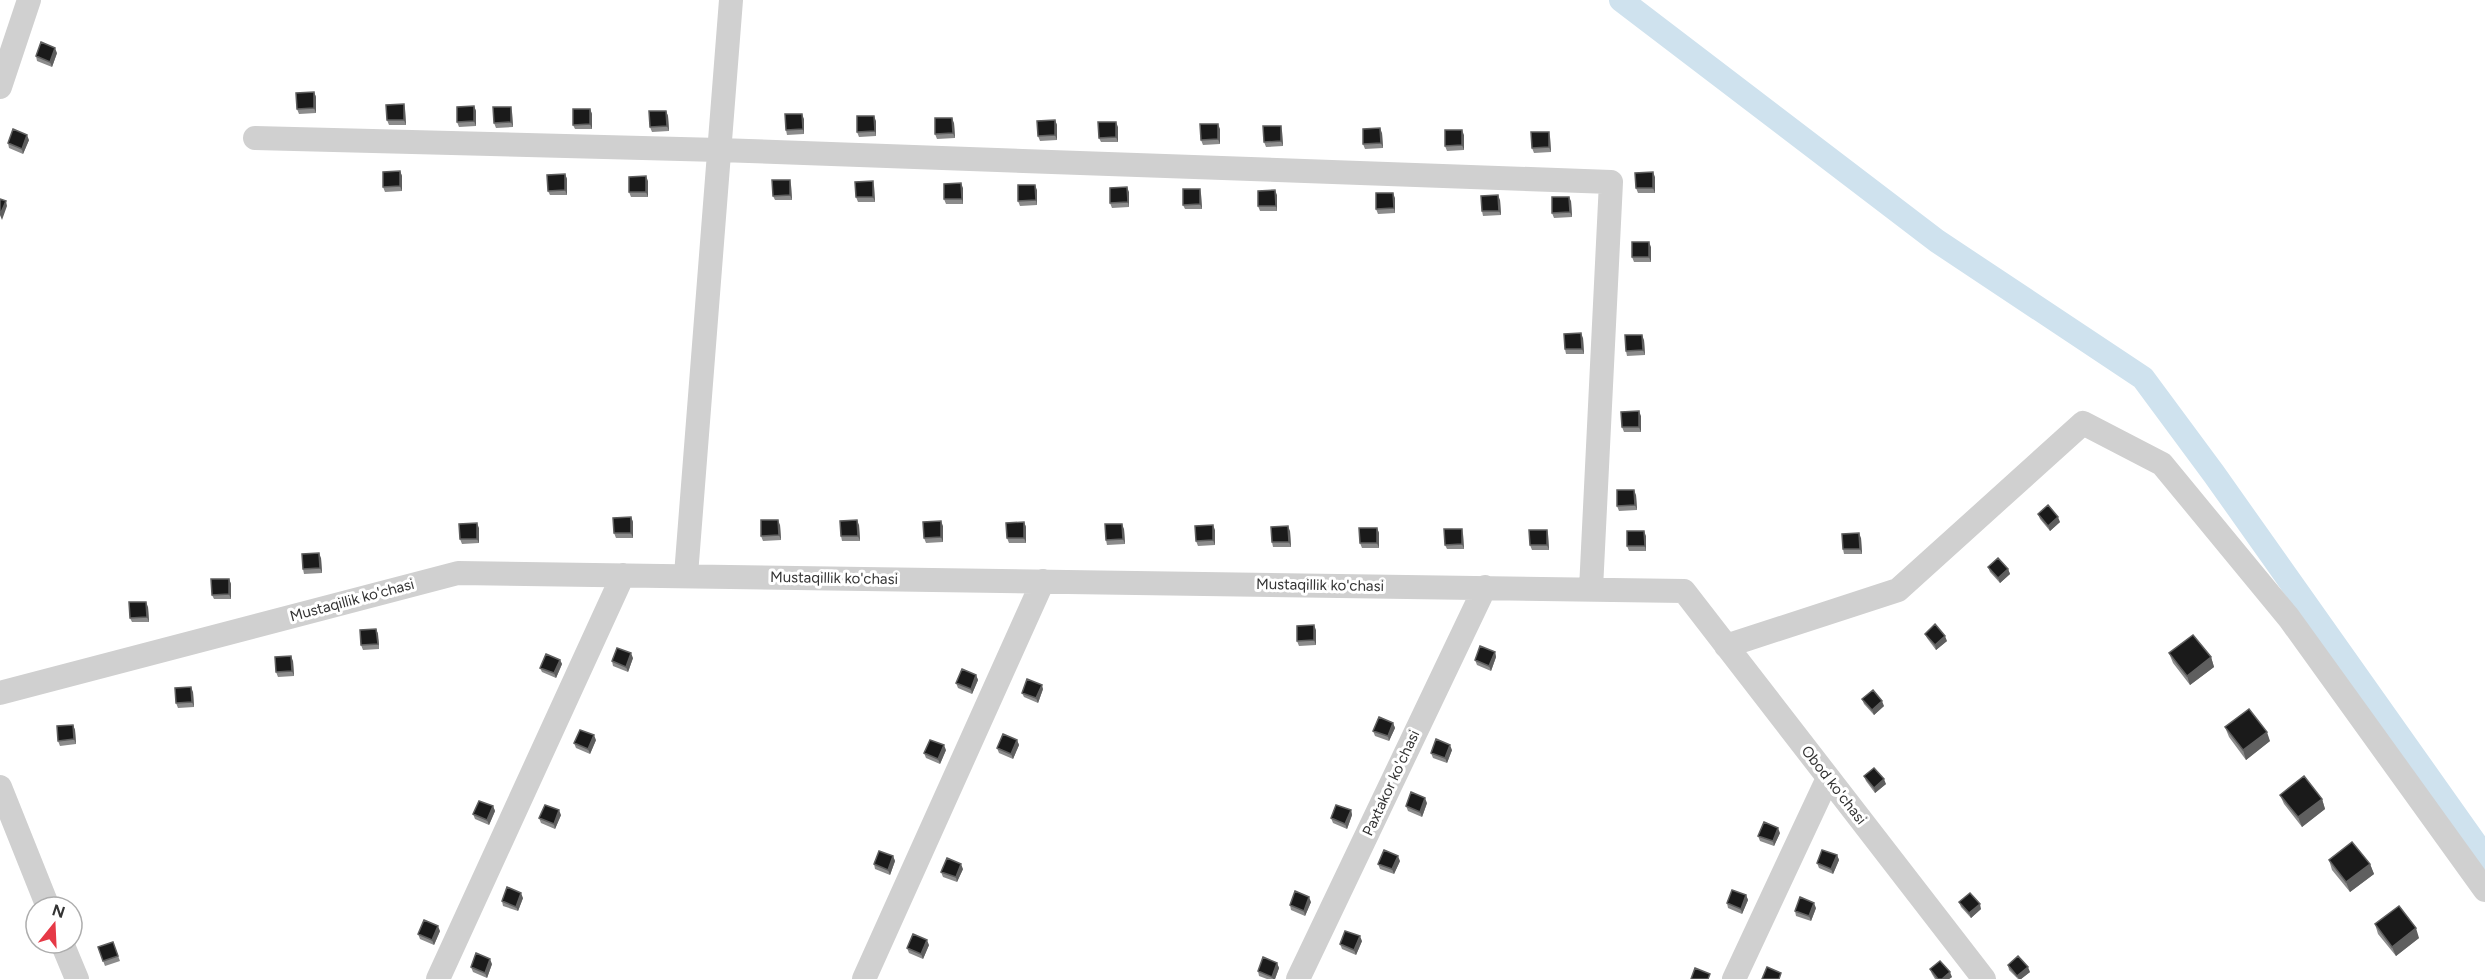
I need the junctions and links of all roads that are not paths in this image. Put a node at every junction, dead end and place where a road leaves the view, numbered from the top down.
1 (29, 0) edge
2 (731, 0) edge
3 (0, 87) edge
4 (255, 138) dead end
5 (719, 150) junction
6 (623, 575) junction
7 (686, 575) junction
8 (1043, 581) junction
9 (1485, 587) junction
10 (1591, 590) junction
11 (1684, 591) joint
12 (1726, 646) junction
13 (0, 693) edge
14 (1828, 778) junction
15 (0, 787) edge
16 (2485, 890) edge
17 (43, 895) edge
18 (67, 955) edge
19 (77, 979) edge
20 (438, 979) edge
21 (864, 979) edge
22 (1298, 979) edge
23 (1734, 979) edge
24 (1984, 979) edge

1 - 3 street
2 - 5 street
4 - 5 street
5 - 7 street
5 - 10 street
6 - 7 street, Mustaqillik ko'chasi
6 - 13 street, Mustaqillik ko'chasi
6 - 20 street
7 - 8 street, Mustaqillik ko'chasi
8 - 9 street, Mustaqillik ko'chasi
8 - 21 street
9 - 10 street, Mustaqillik ko'chasi
9 - 22 street, Paxtakor ko'chasi
10 - 11 street, Mustaqillik ko'chasi
11 - 12 street, Obod ko'chasi
12 - 14 street, Obod ko'chasi
12 - 16 street
14 - 23 street
14 - 24 street, Obod ko'chasi
15 - 17 street
18 - 19 street

